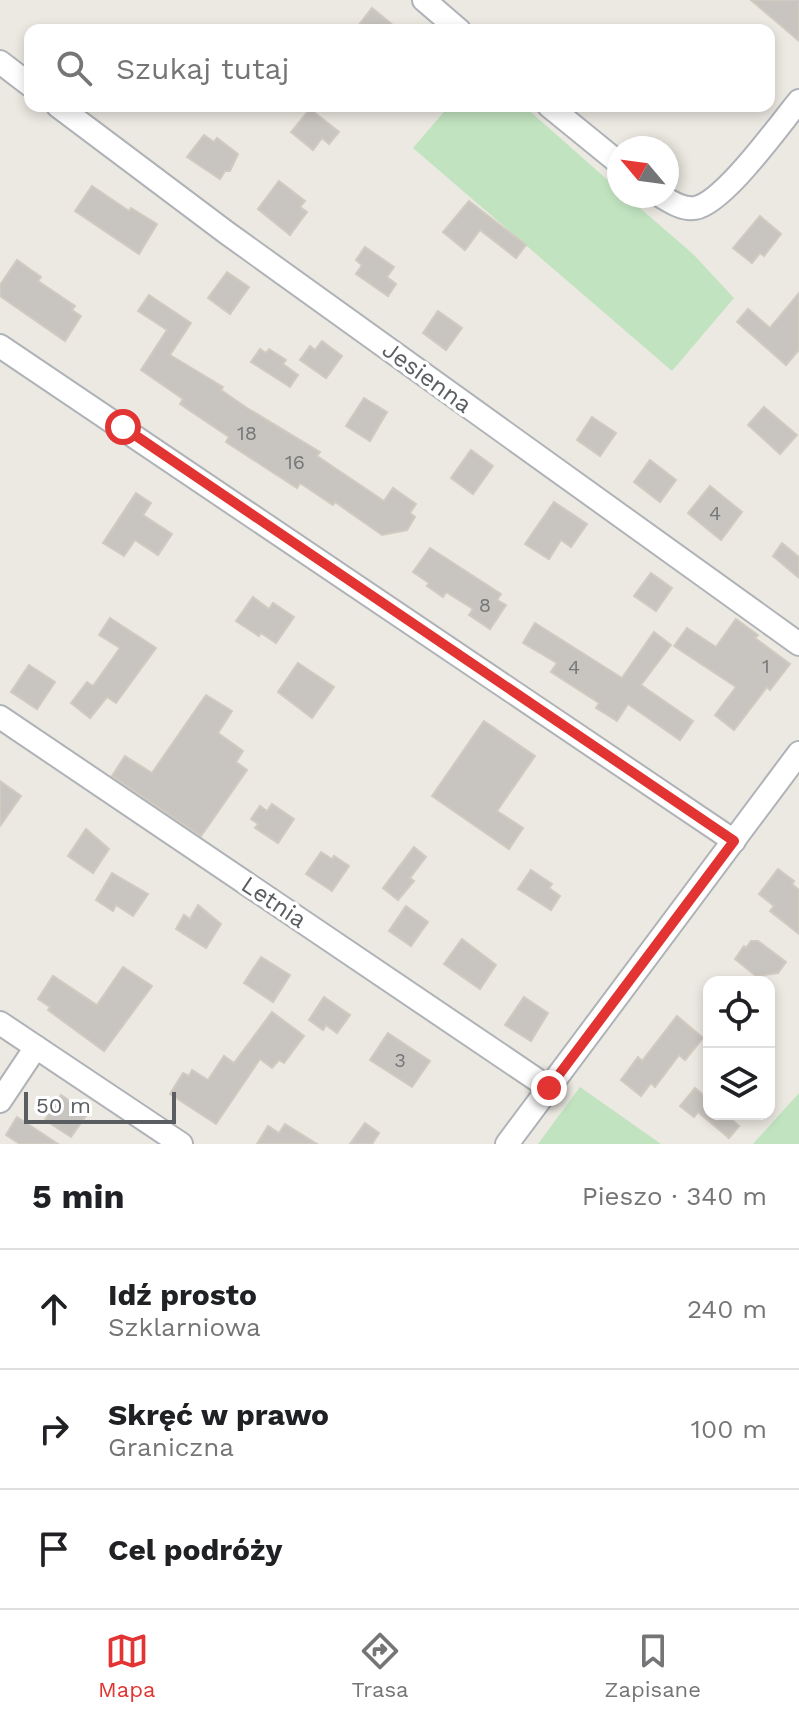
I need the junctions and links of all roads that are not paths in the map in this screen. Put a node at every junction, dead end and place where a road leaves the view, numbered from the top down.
1 (424, 0) edge
2 (452, 24) edge
3 (0, 62) edge
4 (24, 80) edge
5 (799, 101) edge
6 (66, 112) edge
7 (556, 112) edge
8 (607, 153) edge
9 (679, 206) edge
10 (0, 346) edge
11 (799, 644) edge
12 (0, 717) edge
13 (799, 753) edge
14 (734, 841) junction
15 (0, 1023) edge
16 (36, 1047) junction
17 (549, 1088) junction
18 (0, 1101) edge
19 (181, 1144) edge
20 (507, 1144) edge

1 - 2 street
3 - 4 street
5 - 9 street
6 - 11 street, Jesienna
7 - 8 street
10 - 14 street
12 - 17 street, Letnia
13 - 14 street
14 - 17 street
15 - 16 street
16 - 18 street
16 - 19 street
17 - 20 street

